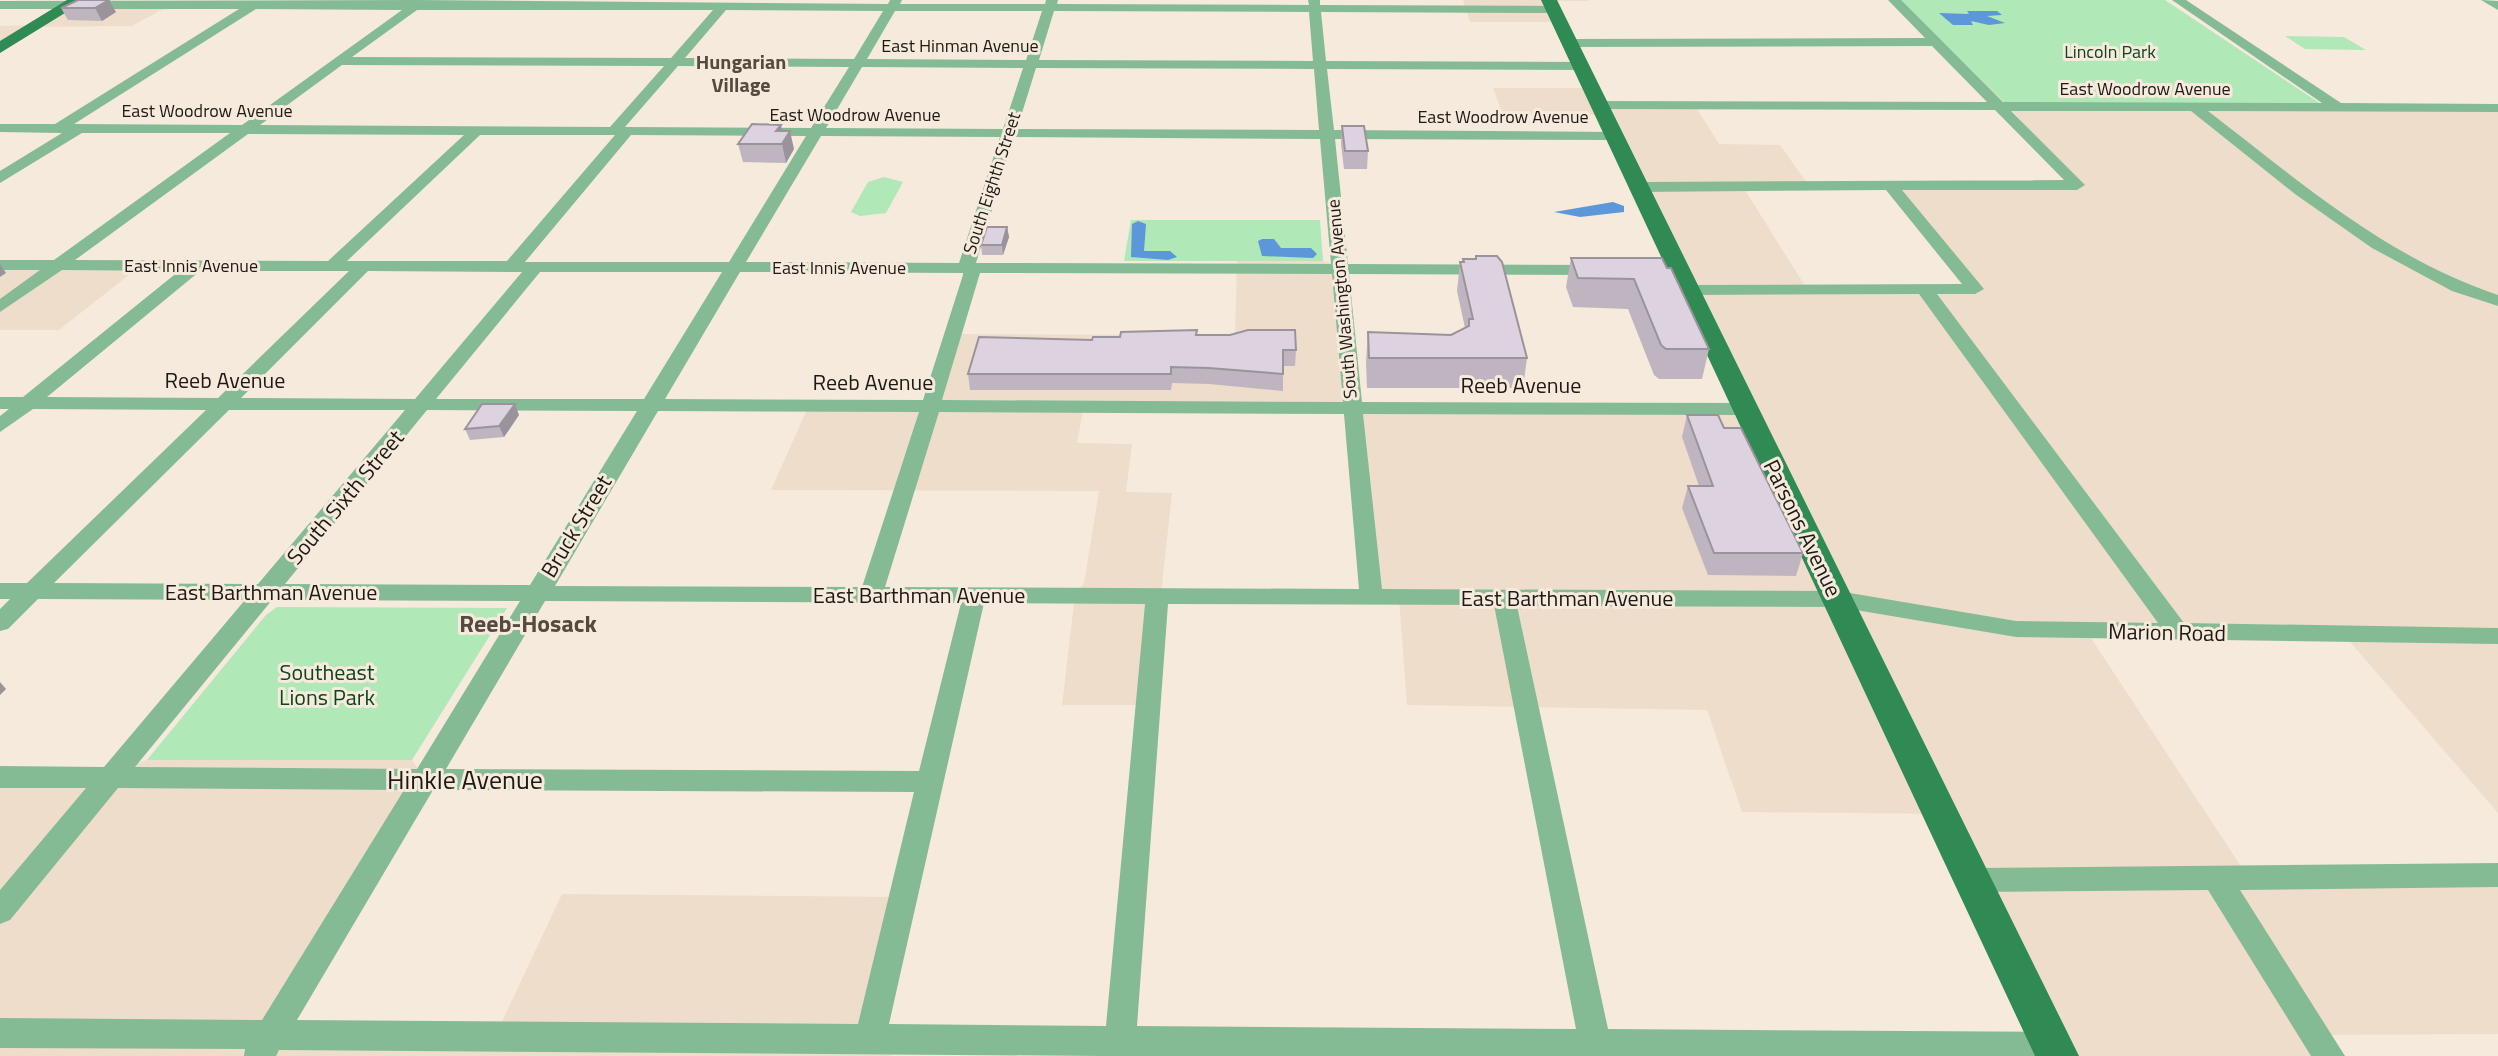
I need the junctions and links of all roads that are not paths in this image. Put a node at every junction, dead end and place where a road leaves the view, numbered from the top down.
1 (1894, 0) edge
2 (2178, 0) edge
3 (2487, 0) edge
4 (75, 2) edge
5 (420, 2) edge
6 (259, 3) edge
7 (727, 3) edge
8 (894, 3) edge
9 (1051, 4) edge
10 (1314, 4) edge
11 (1551, 4) edge
12 (0, 5) edge
13 (2498, 6) edge
14 (1936, 42) junction
15 (1570, 43) junction
16 (0, 48) edge
17 (339, 61) junction
18 (675, 63) junction
19 (857, 63) junction
20 (1030, 64) junction
21 (1319, 65) junction
22 (1581, 66) junction
23 (1599, 105) junction
24 (2002, 106) junction
25 (2194, 107) junction
26 (2337, 107) junction
27 (2498, 108) edge
28 (0, 128) edge
29 (59, 128) junction
30 (79, 129) junction
31 (246, 129) junction
32 (476, 131) junction
33 (620, 132) junction
34 (815, 133) junction
35 (1008, 134) junction
36 (1325, 135) junction
37 (1614, 136) junction
38 (0, 178) edge
39 (1638, 187) junction
40 (1891, 187) junction
41 (0, 265) edge
42 (57, 266) junction
43 (200, 266) junction
44 (332, 266) junction
45 (364, 266) junction
46 (523, 267) junction
47 (734, 268) junction
48 (969, 268) junction
49 (1340, 269) junction
50 (1616, 270) edge
51 (1675, 277) junction
52 (1924, 289) junction
53 (2498, 301) edge
54 (0, 307) edge
55 (0, 403) edge
56 (28, 403) junction
57 (223, 404) junction
58 (422, 404) junction
59 (649, 405) junction
60 (930, 406) junction
61 (1352, 408) junction
62 (1746, 409) junction
63 (0, 426) edge
64 (0, 591) edge
65 (32, 591) junction
66 (264, 593) junction
67 (535, 594) junction
68 (871, 595) junction
69 (974, 596) junction
70 (1157, 597) junction
71 (1371, 597) junction
72 (1504, 597) junction
73 (1838, 599) junction
74 (0, 623) edge
75 (2177, 631) junction
76 (2498, 636) edge
77 (0, 777) edge
78 (111, 777) junction
79 (424, 779) junction
80 (930, 782) junction
81 (2498, 875) edge
82 (2217, 879) junction
83 (1973, 880) junction
84 (0, 911) edge
85 (0, 1033) edge
86 (870, 1039) junction
87 (265, 1044) edge
88 (1595, 1044) junction
89 (1119, 1048) edge
90 (2055, 1052) edge
91 (2329, 1056) edge

1 - 14 street
2 - 26 street
3 - 13 street
4 - 6 street
4 - 12 street
4 - 16 main road
5 - 6 street
5 - 7 street
5 - 17 street
6 - 29 street
7 - 8 street
7 - 18 street, South Sixth Street
8 - 9 street
8 - 19 street, Bruck Street
9 - 10 street
9 - 20 street, South Eighth Street
10 - 11 street
10 - 21 street, South Washington Avenue
11 - 15 main road, Parsons Avenue
14 - 15 street
14 - 24 street
15 - 22 main road, Parsons Avenue
17 - 18 street, East Hinman Avenue
17 - 31 street
18 - 19 street, East Hinman Avenue
18 - 33 street, South Sixth Street
19 - 20 street, East Hinman Avenue
19 - 34 street, Bruck Street
20 - 21 street, East Hinman Avenue
20 - 35 street, South Eighth Street
21 - 22 street, East Hinman Avenue
21 - 36 street, South Washington Avenue
22 - 23 main road, Parsons Avenue
23 - 24 street, East Woodrow Avenue
23 - 37 main road, Parsons Avenue
24 - 25 street, East Woodrow Avenue
24 - 40 street
25 - 26 street, East Woodrow Avenue
25 - 53 street
26 - 27 street, East Woodrow Avenue
28 - 29 street, East Woodrow Avenue
29 - 30 street, East Woodrow Avenue
30 - 31 street, East Woodrow Avenue
30 - 38 street
31 - 32 street, East Woodrow Avenue
31 - 42 street
32 - 33 street, East Woodrow Avenue
32 - 44 street
33 - 34 street, East Woodrow Avenue
33 - 46 street, South Sixth Street
34 - 35 street, East Woodrow Avenue
34 - 47 street, Bruck Street
35 - 36 street, East Woodrow Avenue
35 - 48 street, South Eighth Street
36 - 37 street, East Woodrow Avenue
36 - 49 street, South Washington Avenue
37 - 39 main road, Parsons Avenue
39 - 40 street
39 - 51 main road, Parsons Avenue
40 - 52 street
41 - 42 street, East Innis Avenue
42 - 43 street, East Innis Avenue
42 - 54 street
43 - 44 street, East Innis Avenue
43 - 56 street
44 - 45 street, East Innis Avenue
45 - 46 street, East Innis Avenue
45 - 57 street
46 - 47 street, East Innis Avenue
46 - 58 street, South Sixth Street
47 - 48 street, East Innis Avenue
47 - 59 street, Bruck Street
48 - 49 street, East Innis Avenue
48 - 60 street, South Eighth Street
49 - 50 street, East Innis Avenue
49 - 61 street, South Washington Avenue
51 - 52 street
51 - 62 main road, Parsons Avenue
52 - 75 street
55 - 56 street, Reeb Avenue
56 - 57 street, Reeb Avenue
56 - 63 street
57 - 58 street, Reeb Avenue
57 - 65 street
58 - 59 street, Reeb Avenue
58 - 66 street, South Sixth Street
59 - 60 street, Reeb Avenue
59 - 67 street, Bruck Street
60 - 61 street, Reeb Avenue
60 - 68 street, South Eighth Street
61 - 62 street, Reeb Avenue
61 - 71 street, South Washington Avenue
62 - 73 main road, Parsons Avenue
64 - 65 street, East Barthman Avenue
65 - 66 street, East Barthman Avenue
65 - 74 street
66 - 67 street, East Barthman Avenue
66 - 78 street, South Sixth Street
67 - 68 street, East Barthman Avenue
67 - 79 street, Bruck Street
68 - 69 street, East Barthman Avenue
69 - 70 street, East Barthman Avenue
69 - 80 street
70 - 71 street, East Barthman Avenue
70 - 89 street
71 - 72 street, East Barthman Avenue
72 - 73 street, East Barthman Avenue
72 - 88 street
73 - 75 street, Marion Road
73 - 83 main road, Parsons Avenue
75 - 76 street, Marion Road
77 - 78 street, Hinkle Avenue
78 - 79 street, Hinkle Avenue
78 - 84 street, South Sixth Street
79 - 80 street, Hinkle Avenue
79 - 87 street, Bruck Street
80 - 86 street
81 - 82 street
82 - 83 street
82 - 91 street
83 - 90 main road, Parsons Avenue
85 - 87 street
86 - 87 street
86 - 89 street
88 - 89 street
88 - 90 street

